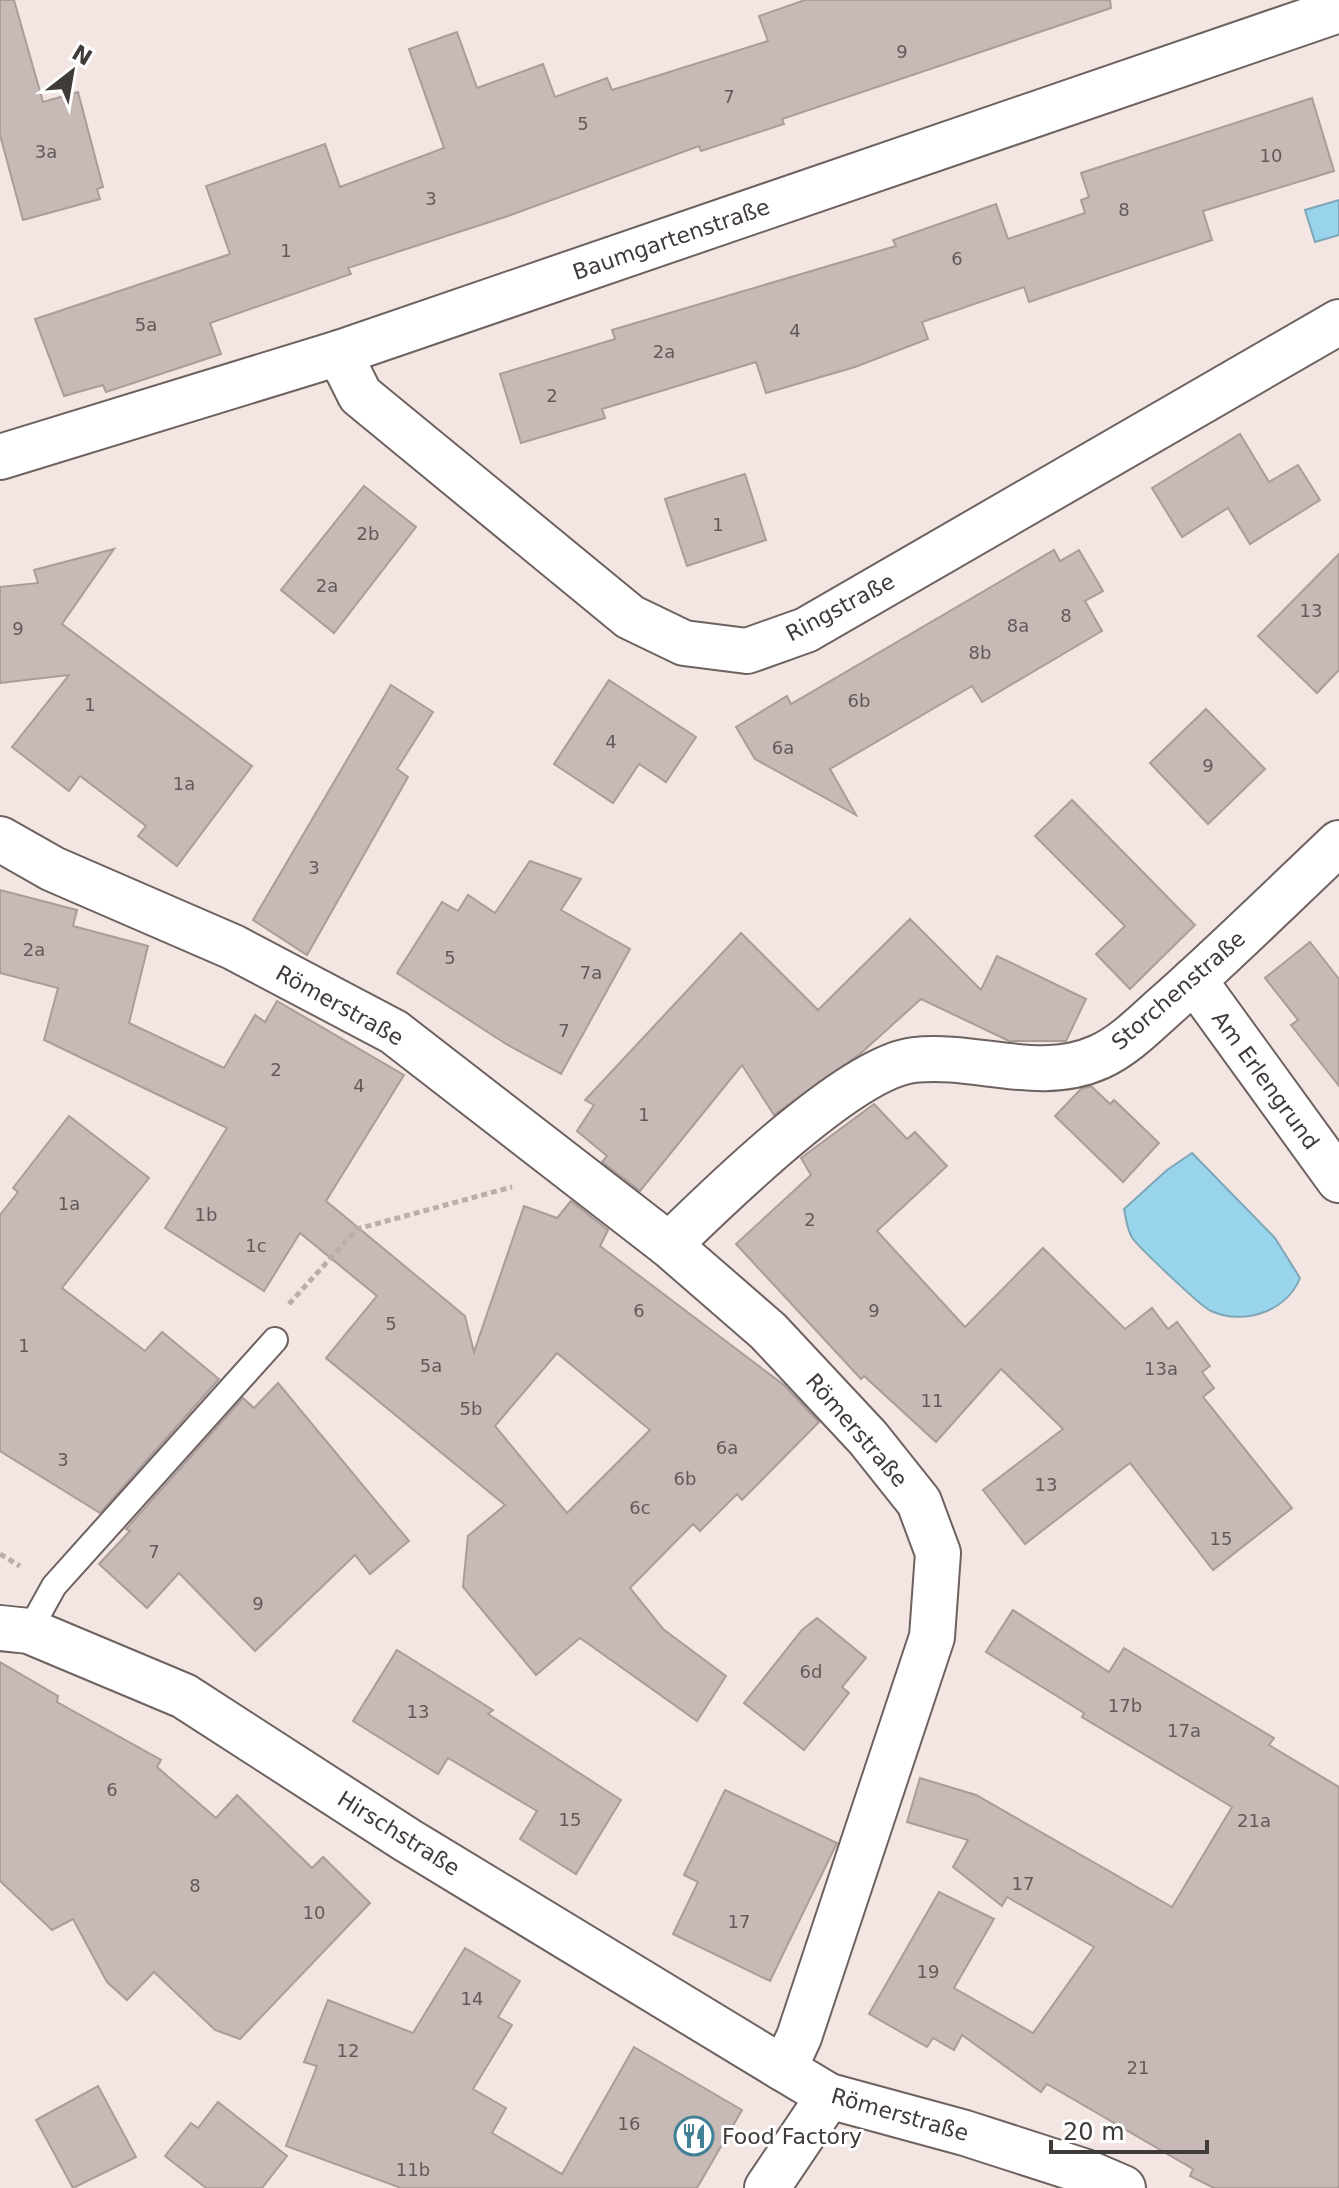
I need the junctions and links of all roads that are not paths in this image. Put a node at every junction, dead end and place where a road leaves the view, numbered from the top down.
1 (1339, 10) edge
2 (1339, 322) edge
3 (339, 353) junction
4 (0, 457) edge
5 (0, 839) edge
6 (1339, 843) edge
7 (1194, 980) junction
8 (1339, 1180) edge
9 (669, 1245) junction
10 (275, 1340) road end
11 (15, 1630) edge
12 (784, 2069) junction
13 (829, 2096) junction
14 (767, 2188) edge
15 (1123, 2188) edge

1 - 3 street, Baumgartenstraße
2 - 3 street, Ringstraße
3 - 4 street, Baumgartenstraße
5 - 9 street, Römerstraße
6 - 7 street, Storchenstraße
7 - 8 street, Am Erlengrund
7 - 9 street, Storchenstraße
9 - 12 street, Römerstraße
10 - 11 lane
11 - 12 street, Hirschstraße
12 - 13 street, Römerstraße
13 - 14 street
13 - 15 street, Römerstraße

